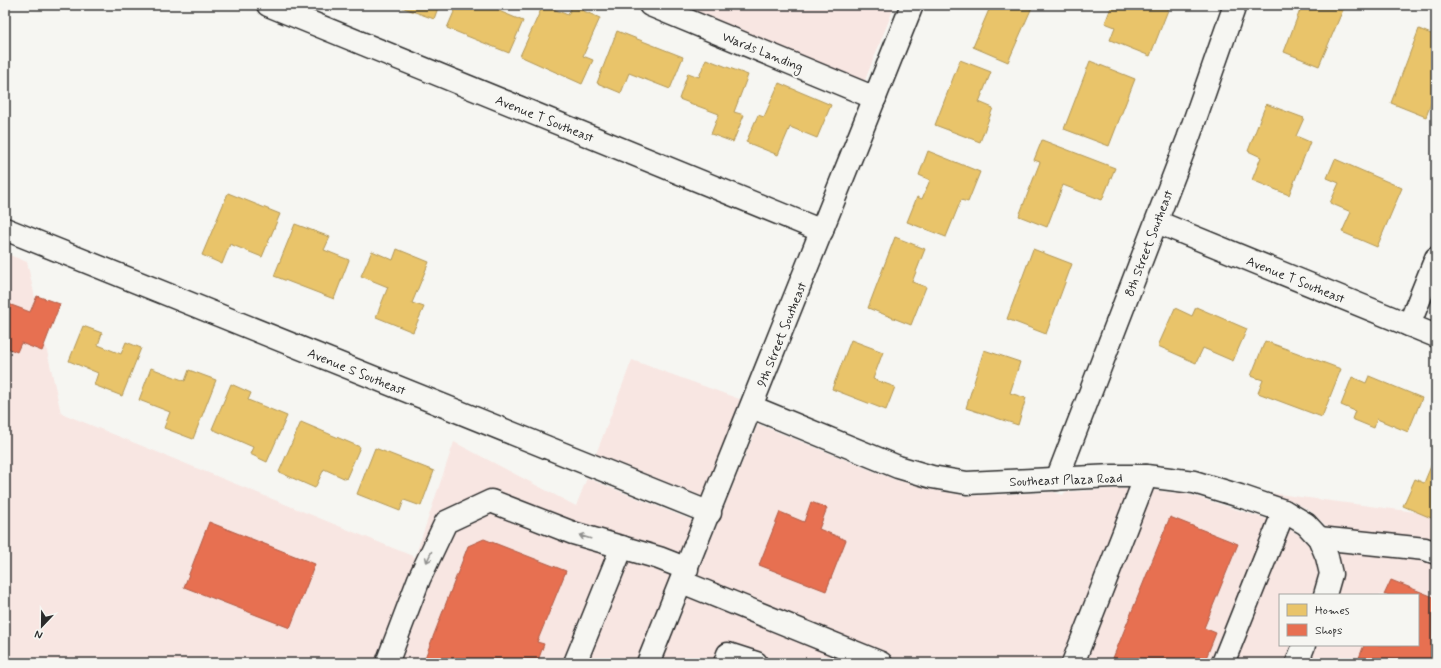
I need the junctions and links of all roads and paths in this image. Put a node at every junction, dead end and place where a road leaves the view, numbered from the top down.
1 (268, 5) edge
2 (650, 5) edge
3 (912, 5) edge
4 (1235, 5) edge
5 (875, 98) junction
6 (1157, 222) junction
7 (5, 229) edge
8 (822, 231) junction
9 (1436, 258) edge
10 (1409, 325) junction
11 (1436, 336) edge
12 (752, 408) junction
13 (1146, 476) junction
14 (1057, 479) junction
15 (1284, 511) junction
16 (710, 513) junction
17 (1319, 538) junction
18 (622, 547) junction
19 (1436, 553) edge
20 (684, 576) junction
21 (1325, 594) edge
22 (1304, 646) edge
23 (386, 663) edge
24 (575, 663) edge
25 (648, 663) edge
26 (724, 663) edge
27 (756, 663) edge
28 (881, 663) edge
29 (1073, 663) edge
30 (1223, 663) edge
31 (1297, 663) edge

1 - 8 street, Avenue T Southeast
2 - 5 street, Wards Landing
3 - 5 street, 9th Street Southeast
4 - 6 street, 8th Street Southeast
5 - 8 street, 9th Street Southeast
6 - 10 street, Avenue T Southeast
6 - 14 street, 8th Street Southeast
7 - 16 street, Avenue S Southeast
8 - 12 street, 9th Street Southeast
9 - 10 street
10 - 11 street, Avenue T Southeast
12 - 14 street, Southeast Plaza Road
12 - 16 street, 9th Street Southeast
13 - 14 street, Southeast Plaza Road
13 - 15 street, Southeast Plaza Road
13 - 29 street
15 - 17 street, Southeast Plaza Road
15 - 30 street
16 - 20 street, 9th Street Southeast
17 - 19 street
17 - 21 street, Southeast Plaza Road
18 - 20 street
18 -> 23 street
18 - 24 street
20 - 25 street, 9th Street Southeast
20 - 28 street
22 - 31 street
26 - 27 street

